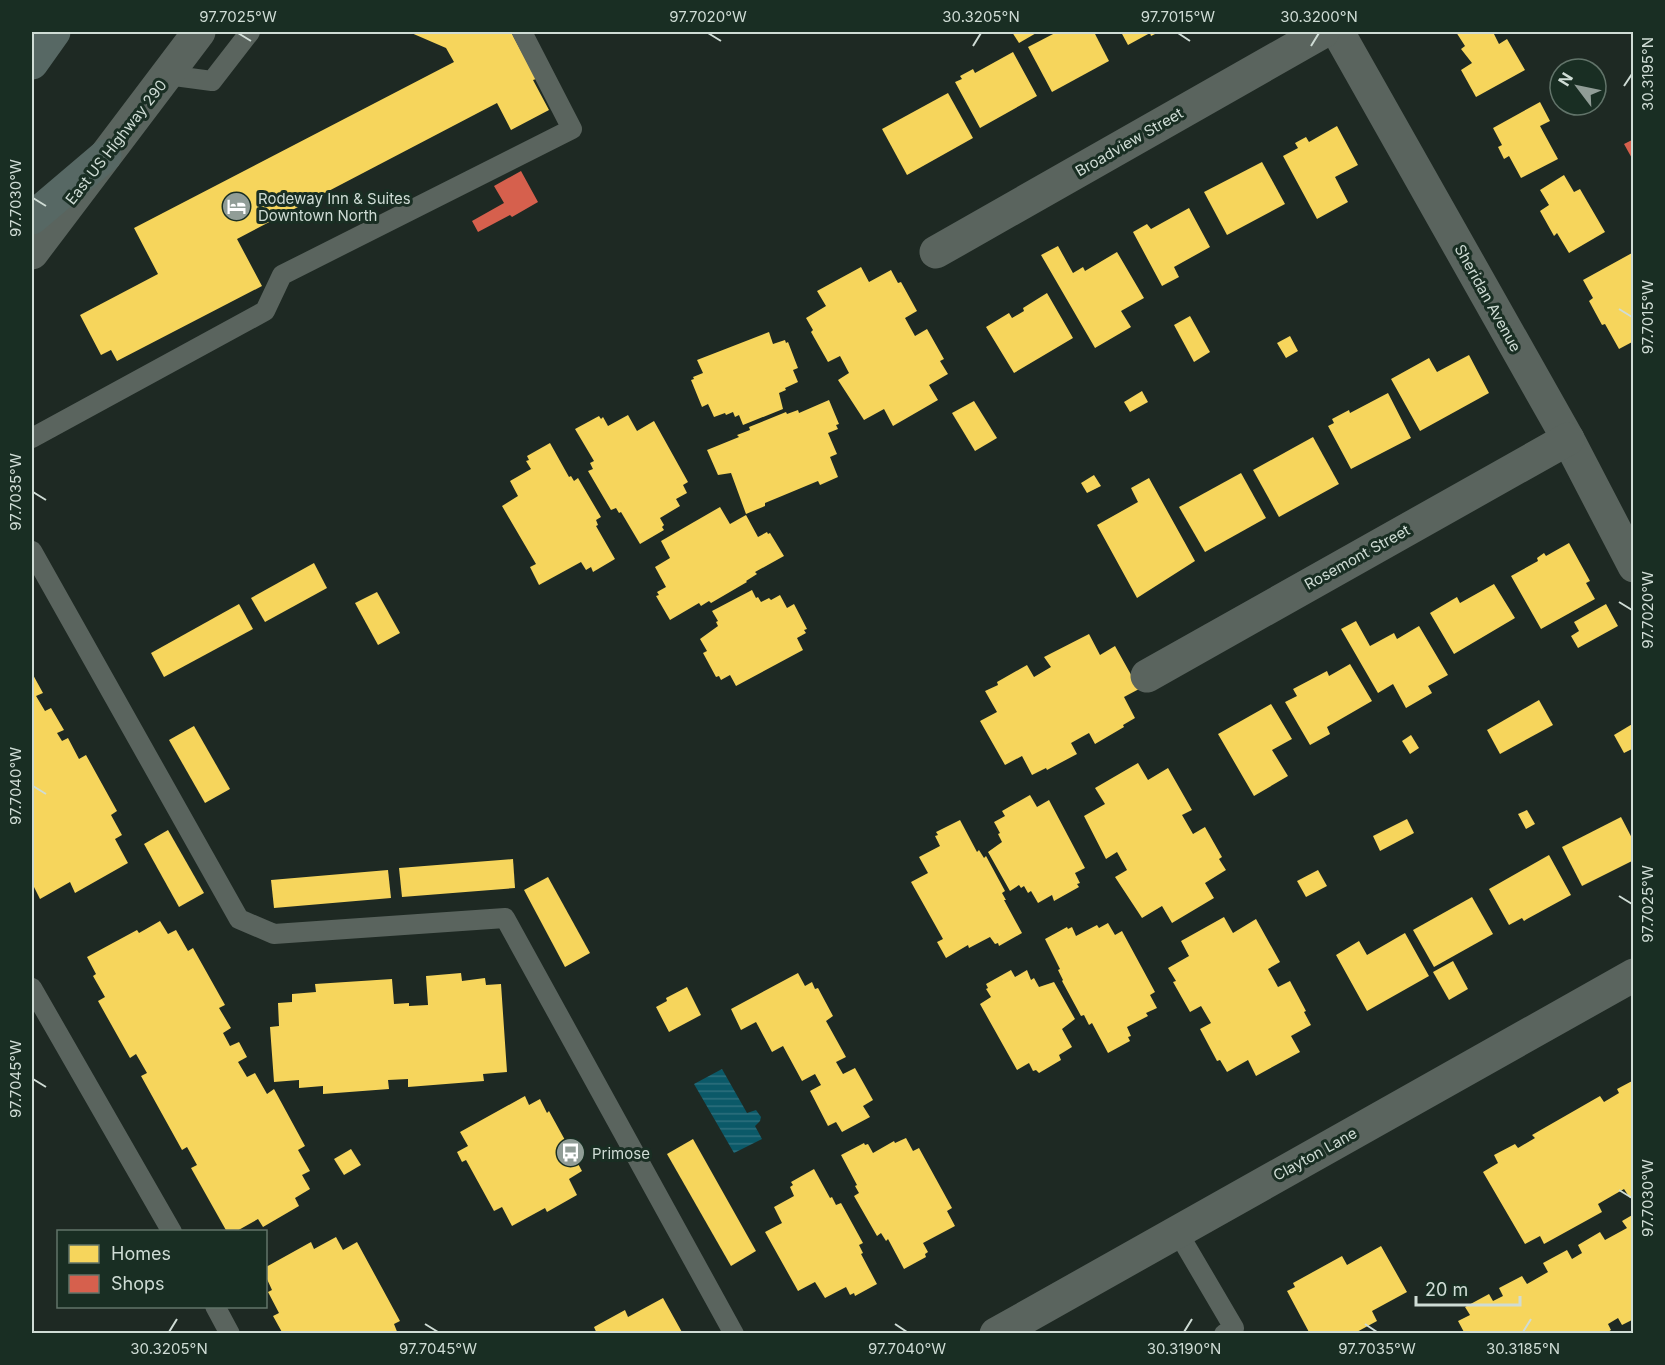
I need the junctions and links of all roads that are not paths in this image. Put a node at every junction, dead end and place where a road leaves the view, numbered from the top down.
1 (54, 32) edge
2 (199, 32) edge
3 (250, 32) edge
4 (522, 32) edge
5 (1323, 32) edge
6 (1338, 32) edge
7 (32, 63) edge
8 (167, 75) junction
9 (105, 156) junction
10 (32, 219) edge
11 (936, 252) dead end
12 (32, 253) edge
13 (32, 438) edge
14 (1568, 439) junction
15 (32, 551) edge
16 (1634, 566) edge
17 (1147, 675) dead end
18 (1634, 975) edge
19 (32, 988) edge
20 (171, 1230) edge
21 (1177, 1231) junction
22 (216, 1308) edge
23 (1232, 1332) edge
24 (230, 1334) edge
25 (734, 1334) edge
26 (996, 1334) edge

1 - 7 highway
2 - 8 street, East US Highway 290
3 - 8 lane
4 - 13 lane
5 - 11 street, Broadview Street
6 - 14 street, Sheridan Avenue
8 - 9 street, East US Highway 290
9 - 10 highway
9 - 12 street, East US Highway 290
14 - 16 street, Sheridan Avenue
14 - 17 street, Rosemont Street
15 - 25 lane
18 - 21 street, Clayton Lane
19 - 20 lane
21 - 23 lane
21 - 26 street, Clayton Lane
22 - 24 lane

